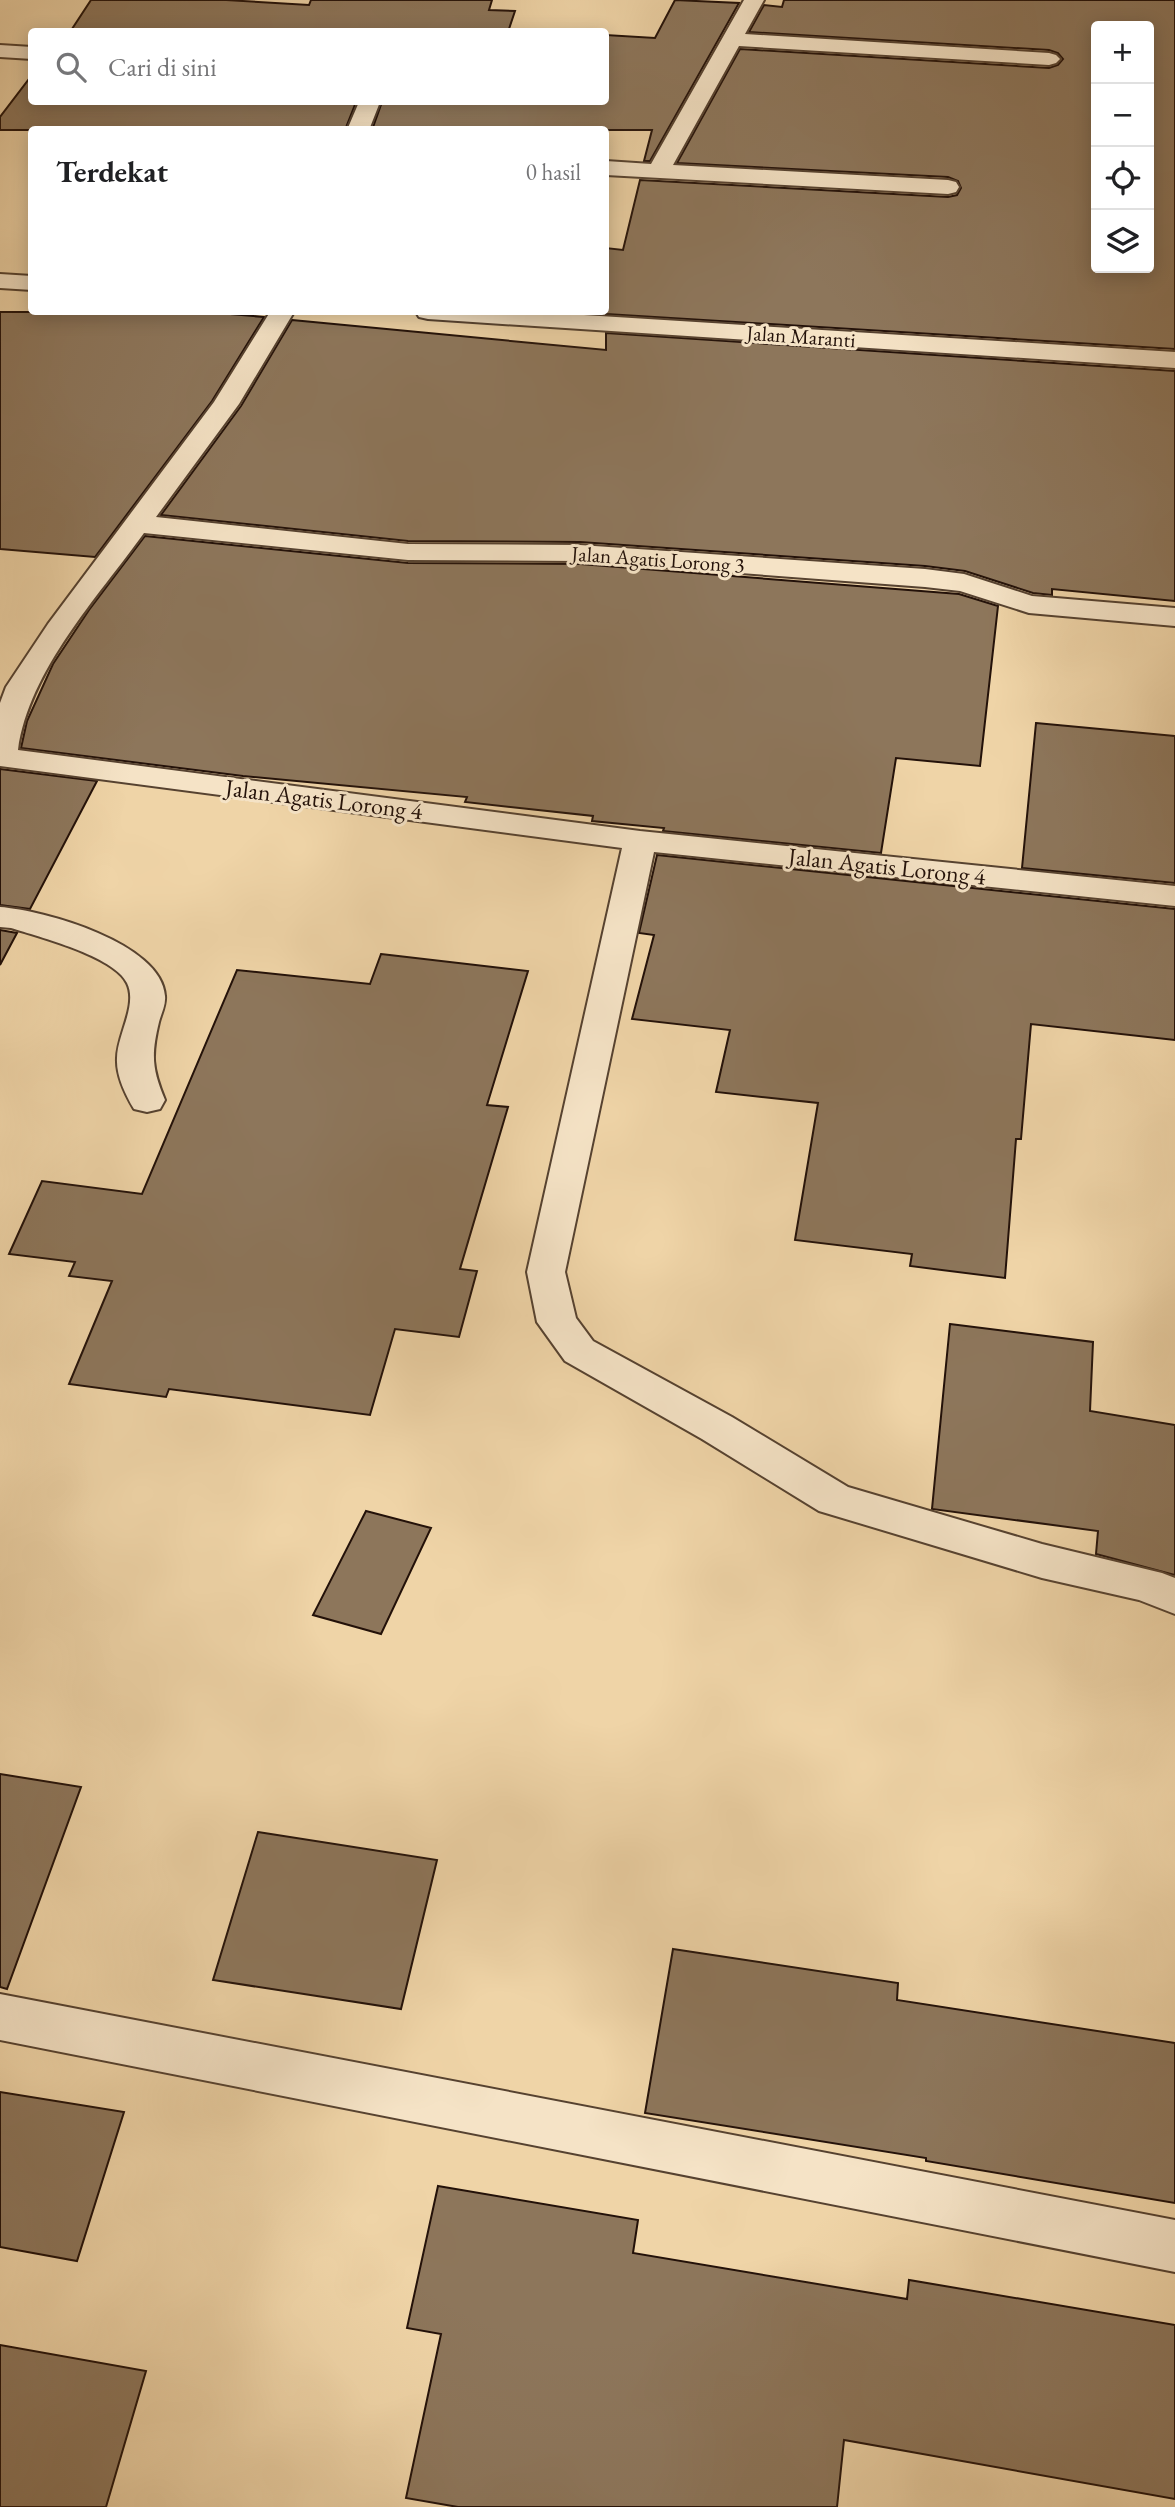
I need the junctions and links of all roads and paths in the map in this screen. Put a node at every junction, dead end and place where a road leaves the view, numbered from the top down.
1 (754, 0) edge
2 (732, 40) junction
3 (0, 51) edge
4 (28, 53) edge
5 (1049, 59) dead end
6 (368, 105) edge
7 (360, 126) edge
8 (609, 168) edge
9 (658, 171) junction
10 (948, 187) dead end
11 (0, 281) edge
12 (28, 283) edge
13 (280, 315) edge
14 (475, 315) edge
15 (1175, 360) edge
16 (139, 524) junction
17 (1175, 617) edge
18 (1, 758) edge
19 (640, 841) junction
20 (1175, 896) edge
21 (0, 917) edge
22 (147, 1100) dead end
23 (1175, 1597) edge
24 (0, 2017) edge
25 (1175, 2246) edge

1 - 2 street
2 - 5 street
2 - 9 street
3 - 4 street
6 - 7 street
8 - 9 street
9 - 10 street
11 - 12 street
13 - 16 street, Jalan Agatis Lorong 4
14 - 15 street, Jalan Maranti
16 - 17 street, Jalan Agatis Lorong 3
16 - 18 street, Jalan Agatis Lorong 4
18 - 19 street, Jalan Agatis Lorong 4
19 - 20 street, Jalan Agatis Lorong 4
19 - 23 street
21 - 22 street
24 - 25 street

